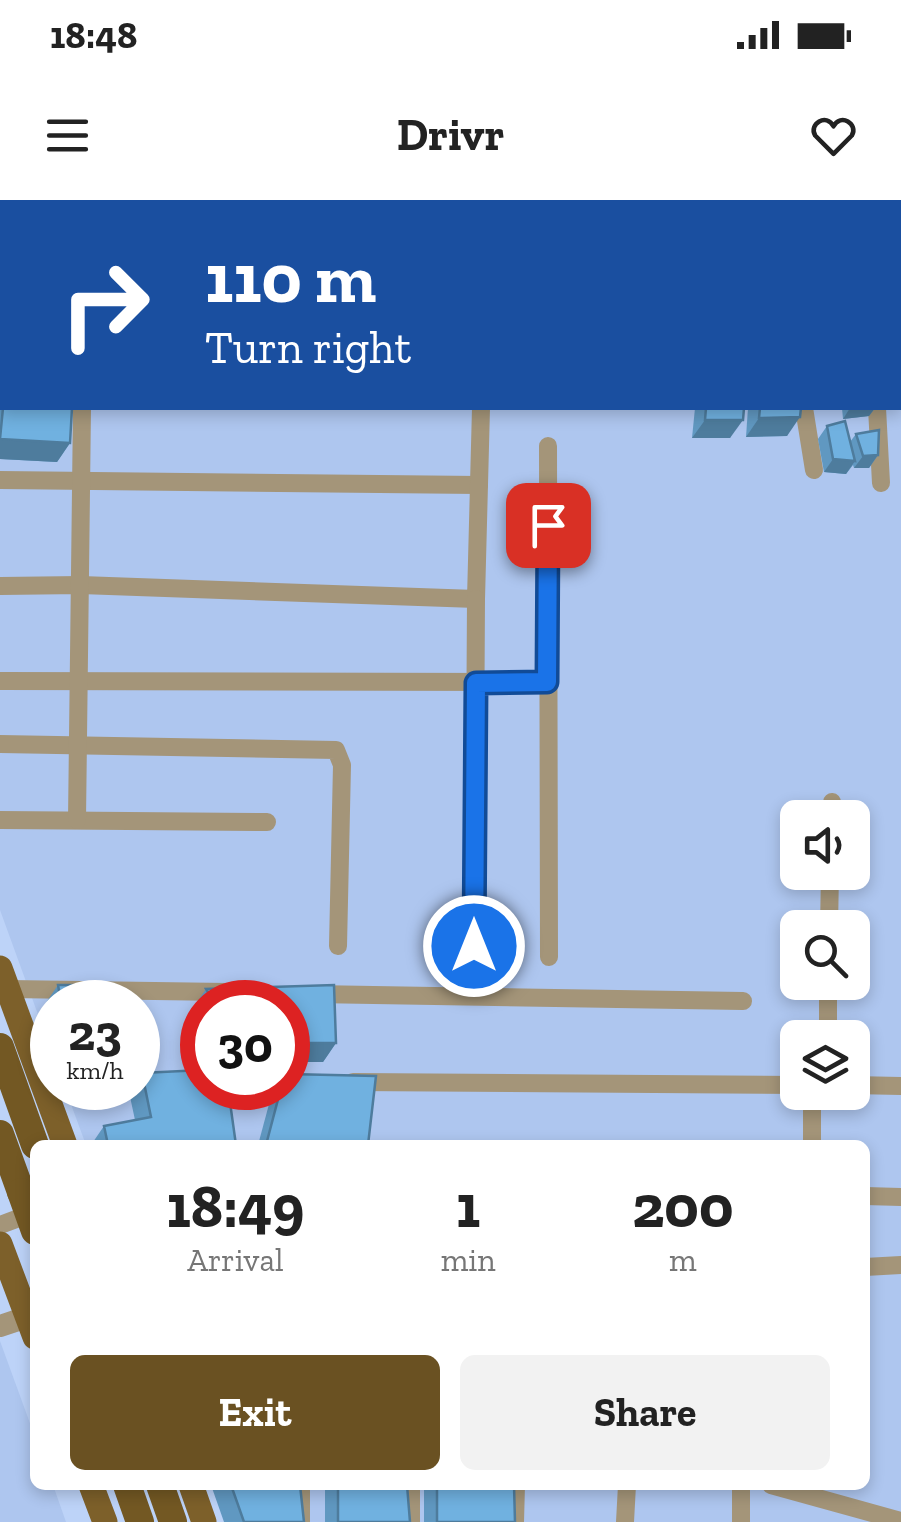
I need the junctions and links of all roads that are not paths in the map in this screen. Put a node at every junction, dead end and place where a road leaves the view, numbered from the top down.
1 (82, 410) edge
2 (481, 410) edge
3 (804, 410) edge
4 (877, 410) edge
5 (548, 446) dead end
6 (814, 470) dead end
7 (0, 480) edge
8 (81, 480) junction
9 (881, 483) dead end
10 (479, 486) junction
11 (81, 585) junction
12 (0, 586) edge
13 (476, 599) junction
14 (79, 680) junction
15 (0, 681) edge
16 (547, 682) junction
17 (476, 683) junction
18 (0, 744) edge
19 (78, 744) junction
20 (0, 820) edge
21 (77, 820) junction
22 (267, 822) dead end
23 (338, 946) dead end
24 (474, 946) dead end
25 (549, 958) dead end
26 (4, 979) edge
27 (180, 989) edge
28 (310, 993) edge
29 (743, 1000) dead end
30 (30, 1042) edge
31 (0, 1047) edge
32 (327, 1082) edge
33 (780, 1085) edge
34 (870, 1085) edge
35 (901, 1086) edge
36 (55, 1110) edge
37 (812, 1110) edge
38 (0, 1134) edge
39 (33, 1140) edge
40 (64, 1140) edge
41 (812, 1140) edge
42 (870, 1196) edge
43 (901, 1197) edge
44 (28, 1202) edge
45 (0, 1225) edge
46 (0, 1244) edge
47 (901, 1265) edge
48 (870, 1266) edge
49 (30, 1324) edge
50 (0, 1326) edge
51 (30, 1327) edge
52 (93, 1490) edge
53 (129, 1490) edge
54 (162, 1490) edge
55 (194, 1490) edge
56 (301, 1490) edge
57 (410, 1490) edge
58 (516, 1490) edge
59 (627, 1490) edge
60 (742, 1490) edge
61 (790, 1490) edge
62 (901, 1520) edge
63 (104, 1522) edge
64 (140, 1522) edge
65 (173, 1522) edge
66 (204, 1522) edge
67 (302, 1522) edge
68 (412, 1522) edge
69 (515, 1522) edge
70 (626, 1522) edge
71 (742, 1522) edge

1 - 8 street
2 - 10 street
3 - 6 street
4 - 9 street
5 - 16 street
7 - 8 street
8 - 10 street
8 - 11 street
10 - 13 street
11 - 12 street
11 - 13 street
11 - 14 street
13 - 17 street
14 - 15 street
14 - 17 street
14 - 19 street
16 - 17 street
16 - 25 street
17 - 24 street
18 - 19 street
19 - 21 street
19 - 23 street
20 - 21 street
21 - 22 street
26 - 27 street
26 - 30 main road
28 - 29 street
31 - 39 highway
32 - 33 street
34 - 35 street
36 - 40 main road
37 - 41 street
38 - 44 highway
42 - 43 street
44 - 45 street
46 - 49 main road
47 - 48 street
50 - 51 street
52 - 63 main road
53 - 64 highway
54 - 65 highway
55 - 66 main road
56 - 67 street
57 - 68 street
58 - 69 street
59 - 70 street
60 - 71 street
61 - 62 street

